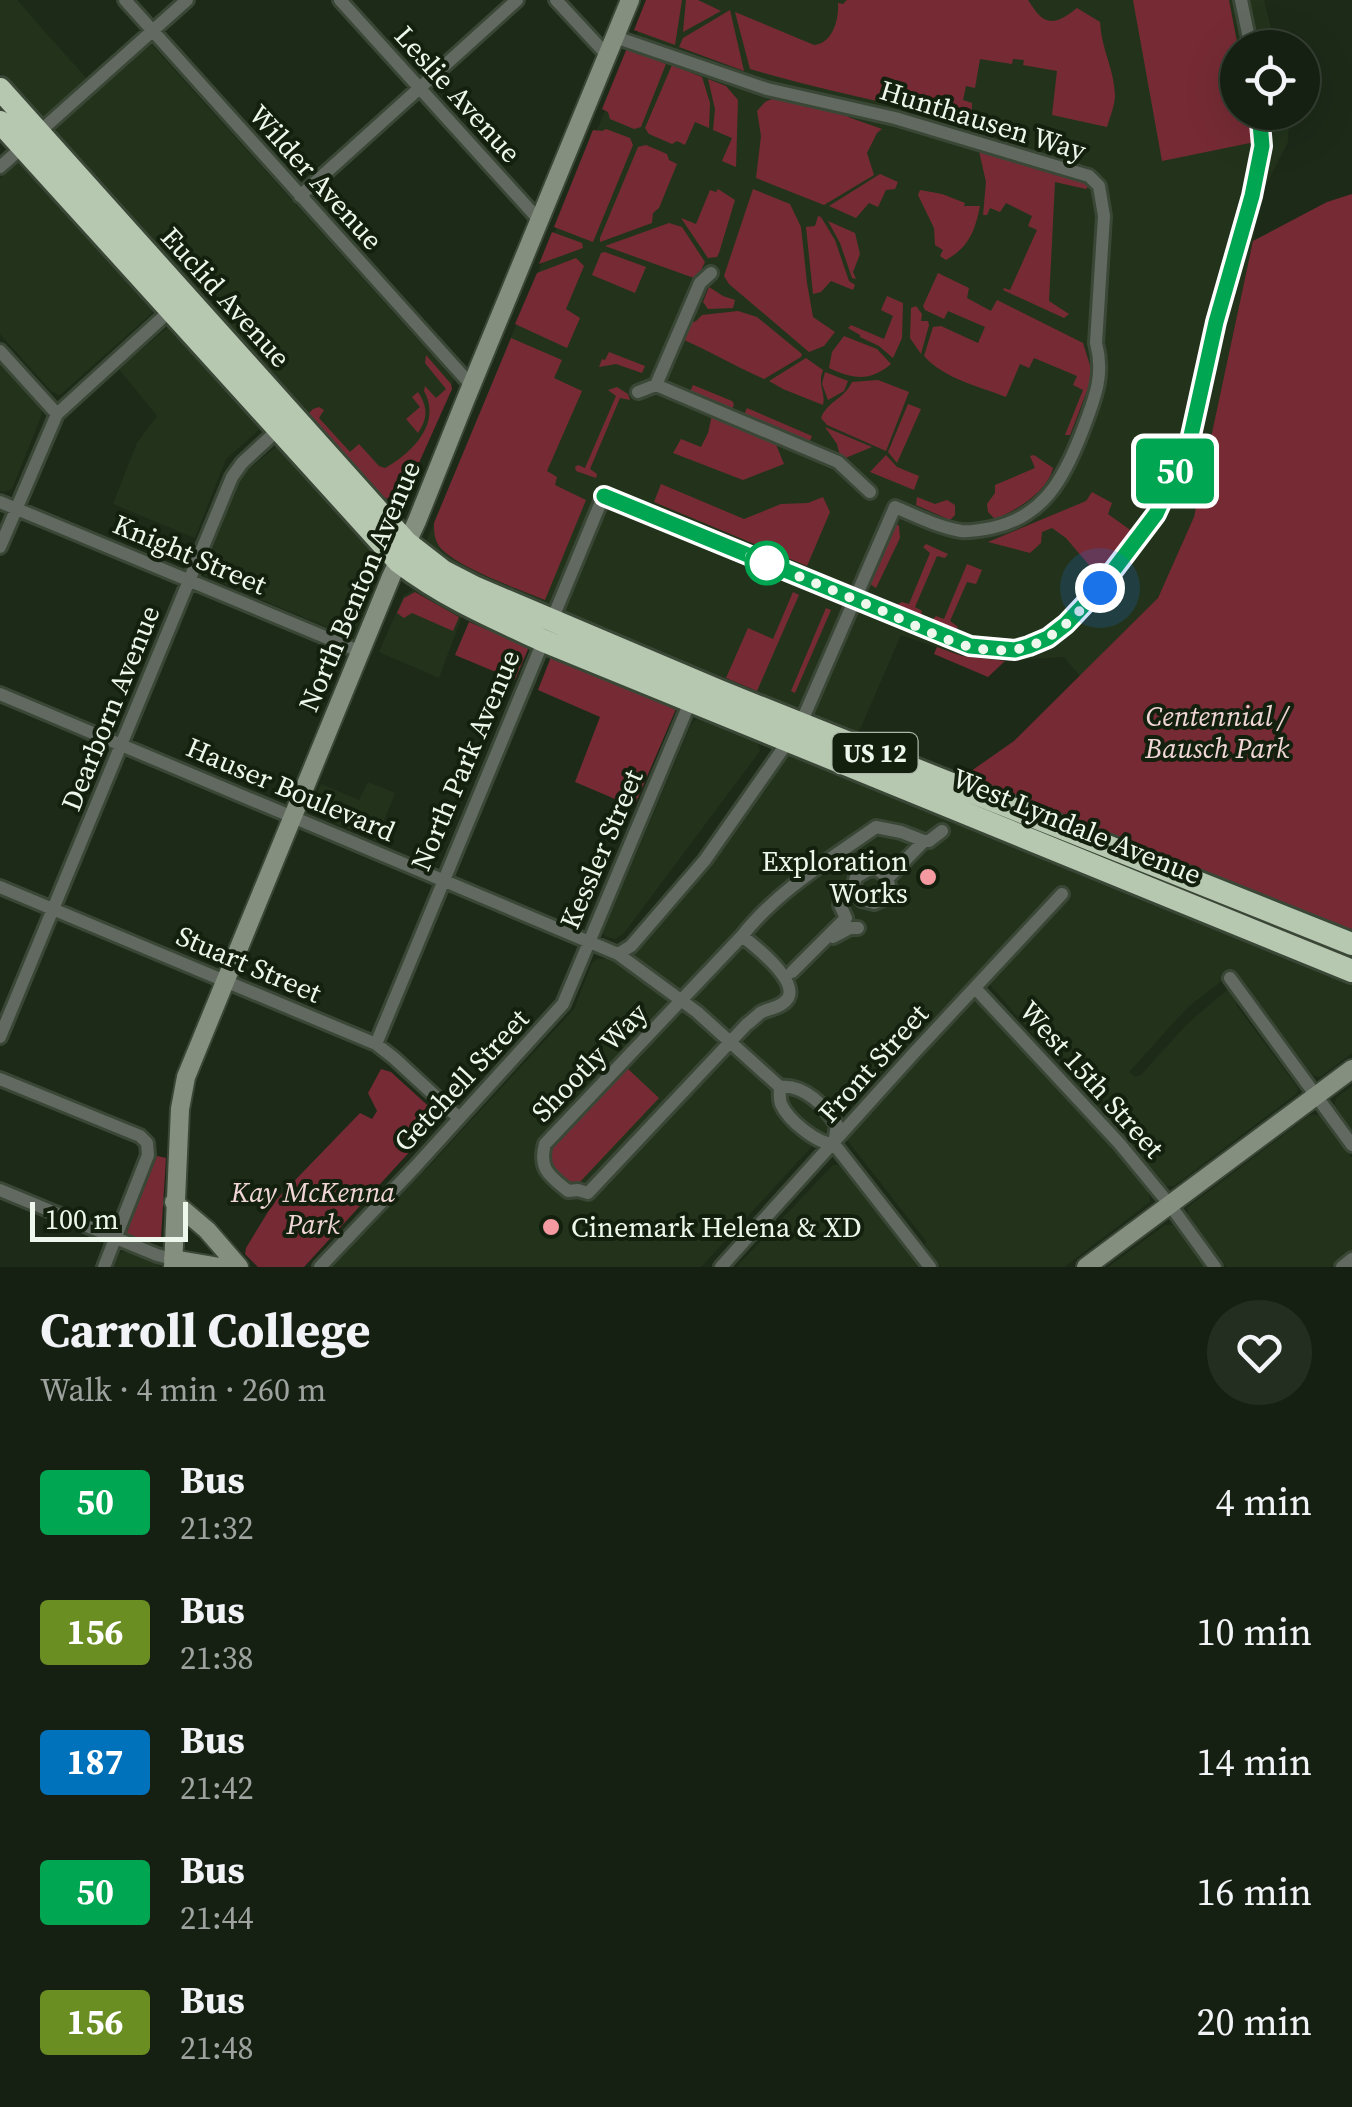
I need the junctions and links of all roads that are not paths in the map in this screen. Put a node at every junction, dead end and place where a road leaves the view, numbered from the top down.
1 (125, 0) edge
2 (187, 0) edge
3 (340, 0) edge
4 (517, 0) edge
5 (556, 0) edge
6 (630, 0) edge
7 (1241, 0) edge
8 (1247, 30) edge
9 (153, 31) junction
10 (611, 46) junction
11 (419, 88) junction
12 (0, 89) edge
13 (0, 122) edge
14 (1261, 130) edge
15 (31, 140) junction
16 (0, 167) edge
17 (300, 196) junction
18 (540, 221) junction
19 (711, 273) dead end
20 (178, 304) junction
21 (0, 351) edge
22 (656, 385) junction
23 (472, 386) junction
24 (638, 392) dead end
25 (56, 414) junction
26 (286, 423) junction
27 (870, 492) dead end
28 (0, 502) edge
29 (16, 508) junction
30 (0, 547) edge
31 (403, 552) junction
32 (189, 582) junction
33 (854, 599) junction
34 (548, 631) junction
35 (361, 652) junction
36 (0, 694) edge
37 (690, 702) junction
38 (794, 732) junction
39 (122, 745) junction
40 (294, 816) junction
41 (942, 832) dead end
42 (924, 842) junction
43 (887, 878) junction
44 (444, 880) junction
45 (0, 887) edge
46 (853, 889) junction
47 (1062, 894) dead end
48 (54, 910) junction
49 (742, 936) junction
50 (590, 941) junction
51 (1352, 944) edge
52 (618, 954) junction
53 (1352, 971) edge
54 (792, 972) dead end
55 (1230, 978) dead end
56 (225, 982) junction
57 (975, 988) junction
58 (682, 1000) junction
59 (556, 1014) joint
60 (0, 1037) edge
61 (731, 1043) junction
62 (376, 1044) junction
63 (1352, 1069) edge
64 (0, 1079) edge
65 (780, 1088) junction
66 (1315, 1096) junction
67 (459, 1118) junction
68 (834, 1144) junction
69 (1352, 1145) edge
70 (0, 1190) edge
71 (174, 1202) junction
72 (1170, 1205) junction
73 (115, 1238) junction
74 (1352, 1260) edge
75 (173, 1263) edge
76 (104, 1267) edge
77 (220, 1267) edge
78 (238, 1267) edge
79 (320, 1267) edge
80 (721, 1267) edge
81 (930, 1267) edge
82 (1086, 1267) edge
83 (1215, 1267) edge
84 (1342, 1267) edge

1 - 9 street, Wilder Avenue
2 - 9 street
3 - 11 street, Leslie Avenue
4 - 11 street
5 - 10 street
6 - 10 main road, North Benton Avenue
7 - 8 street
9 - 15 street
9 - 17 street, Wilder Avenue
10 - 18 main road, North Benton Avenue
10 - 33 street, Hunthausen Way
11 - 17 street
11 - 18 street, Leslie Avenue
12 - 15 highway, Euclid Avenue / US 12
13 - 15 highway, Euclid Avenue / US 12
14 - 33 street
15 - 16 street
15 - 20 highway, Euclid Avenue / US 12
17 - 23 street, Wilder Avenue
18 - 23 main road, North Benton Avenue
19 - 22 street
20 - 25 street
20 - 26 highway, Euclid Avenue / US 12
21 - 25 street
22 - 24 street
22 - 27 street
23 - 31 main road, North Benton Avenue
25 - 29 street
26 - 31 highway, Euclid Avenue / US 12
26 - 32 street, Dearborn Avenue
28 - 29 street, Knight Street
29 - 30 street
29 - 32 street, Knight Street
31 - 34 highway, West Lyndale Avenue / US 12
31 - 35 main road, North Benton Avenue
32 - 35 street, Knight Street
32 - 39 street, Dearborn Avenue
33 - 34 street, North Park Avenue
33 - 38 street, Hunthausen Way
34 - 37 highway, West Lyndale Avenue / US 12
34 - 38 highway, West Lyndale Avenue / US 12
34 - 44 street, North Park Avenue
35 - 40 main road, North Benton Avenue
36 - 39 street, Hauser Boulevard
37 - 38 highway, West Lyndale Avenue / US 12
37 - 50 street, Kessler Street
38 - 51 highway, West Lyndale Avenue / US 12
38 - 52 street
38 - 53 highway, West Lyndale Avenue / US 12
39 - 40 street, Hauser Boulevard
39 - 48 street, Dearborn Avenue
40 - 44 street, Hauser Boulevard
40 - 56 main road, North Benton Avenue
41 - 42 street
42 - 43 street
42 - 49 street, Shootly Way
43 - 46 street
43 - 46 street
44 - 50 street, Hauser Boulevard
44 - 62 street, North Park Avenue
45 - 48 street, Stuart Street
46 - 54 street
47 - 57 street, Front Street
48 - 56 street, Stuart Street
48 - 60 street, Dearborn Avenue
49 - 58 street, Shootly Way
49 - 61 street
50 - 52 street, Hauser Boulevard
50 - 59 street, Kessler Street
52 - 58 street, Hauser Boulevard
55 - 66 street
56 - 62 street, Stuart Street
56 - 71 main road, North Benton Avenue
57 - 68 street, Front Street
57 - 72 street, West 15th Street
58 - 61 street, Hauser Boulevard
58 - 61 street, Shootly Way
59 - 67 street, Getchell Street
61 - 65 street, Hauser Boulevard
62 - 67 street, Stuart Street
63 - 66 main road
64 - 73 street
65 - 68 street
65 - 68 street
66 - 69 street
66 - 72 main road
67 - 79 street, Getchell Street
68 - 80 street, Front Street
68 - 81 street
70 - 73 street
71 - 75 main road
71 - 78 main road
72 - 82 main road
72 - 83 street, West 15th Street
73 - 75 street
73 - 76 street
74 - 84 street
75 - 77 main road

